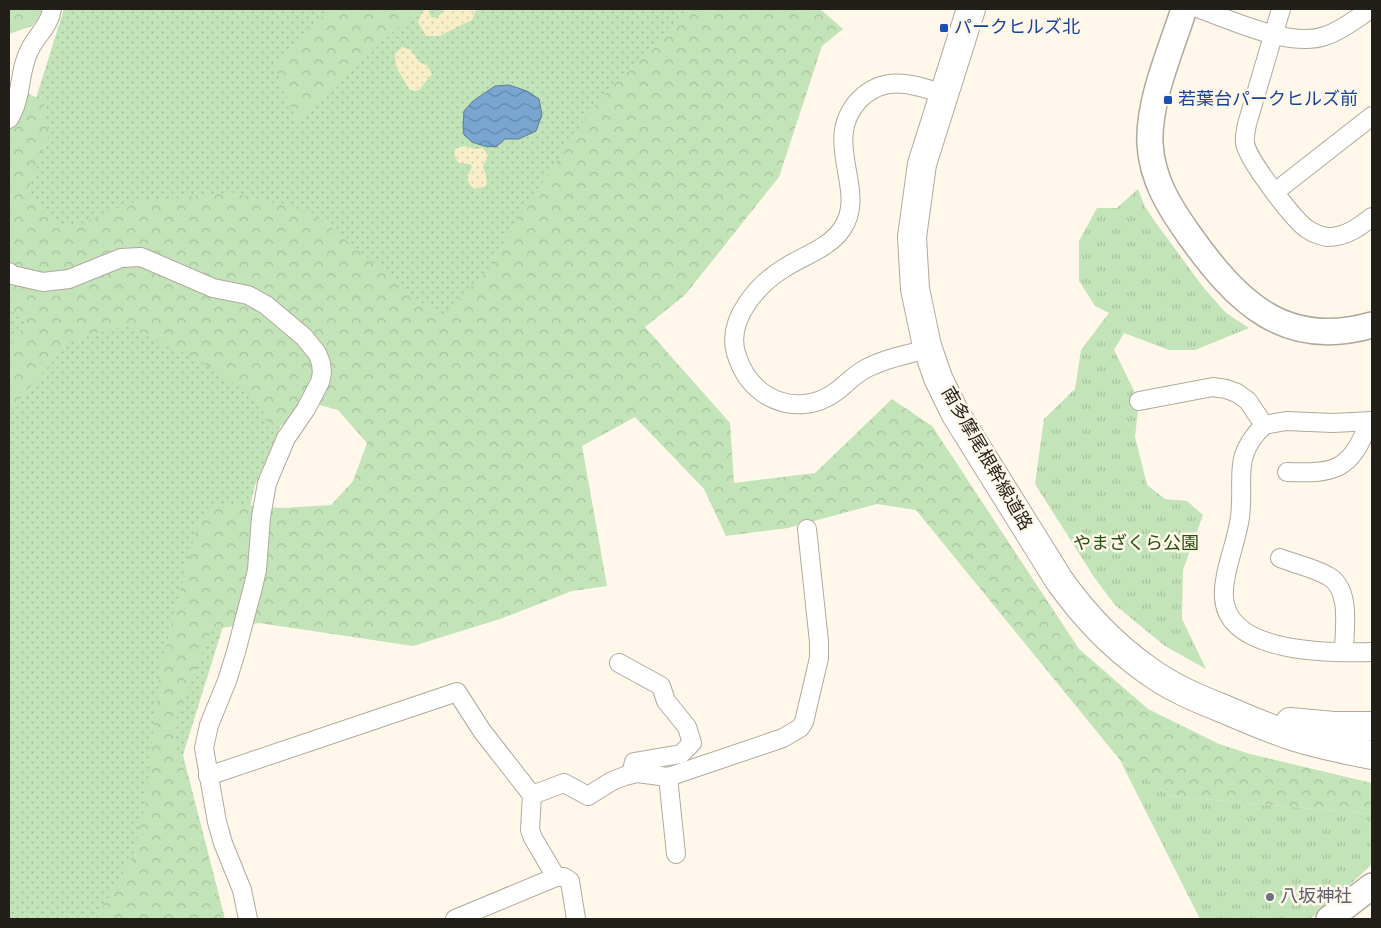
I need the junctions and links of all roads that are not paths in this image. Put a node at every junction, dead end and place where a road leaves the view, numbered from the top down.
1 (52, 9) edge
2 (971, 9) edge
3 (1184, 9) edge
4 (1200, 9) edge
5 (1281, 9) edge
6 (1371, 9) edge
7 (1273, 35) junction
8 (944, 94) junction
9 (1372, 116) edge
10 (9, 119) edge
11 (1275, 192) junction
12 (1372, 217) edge
13 (9, 272) edge
14 (1372, 325) edge
15 (928, 349) junction
16 (1139, 401) dead end
17 (1370, 422) edge
18 (1264, 425) junction
19 (1287, 472) dead end
20 (807, 529) dead end
21 (1280, 558) dead end
22 (1344, 652) junction
23 (1372, 652) edge
24 (619, 663) dead end
25 (1223, 709) junction
26 (1372, 726) edge
27 (1372, 755) edge
28 (631, 774) junction
29 (208, 776) junction
30 (668, 777) junction
31 (532, 795) junction
32 (676, 854) dead end
33 (556, 877) junction
34 (1372, 886) edge
35 (248, 919) edge
36 (455, 919) edge
37 (576, 919) edge
38 (1329, 919) edge

1 - 10 street
2 - 8 main road, 南多摩尾根幹線道路
3 - 14 street
4 - 7 street
5 - 7 street
6 - 7 street
7 - 11 street
8 - 15 main road, 南多摩尾根幹線道路
8 - 15 street
9 - 11 street
11 - 12 street
13 - 29 street
15 - 25 main road, 南多摩尾根幹線道路
16 - 18 street
17 - 18 street
17 - 19 street
18 - 22 street
20 - 30 street
21 - 22 street
22 - 23 street
24 - 28 street
25 - 26 main road, 南多摩尾根幹線道路
25 - 27 main road, 南多摩尾根幹線道路
28 - 30 street
28 - 31 street
29 - 31 street
29 - 35 street
30 - 32 street
31 - 33 street
33 - 36 street
33 - 37 street
34 - 38 street

